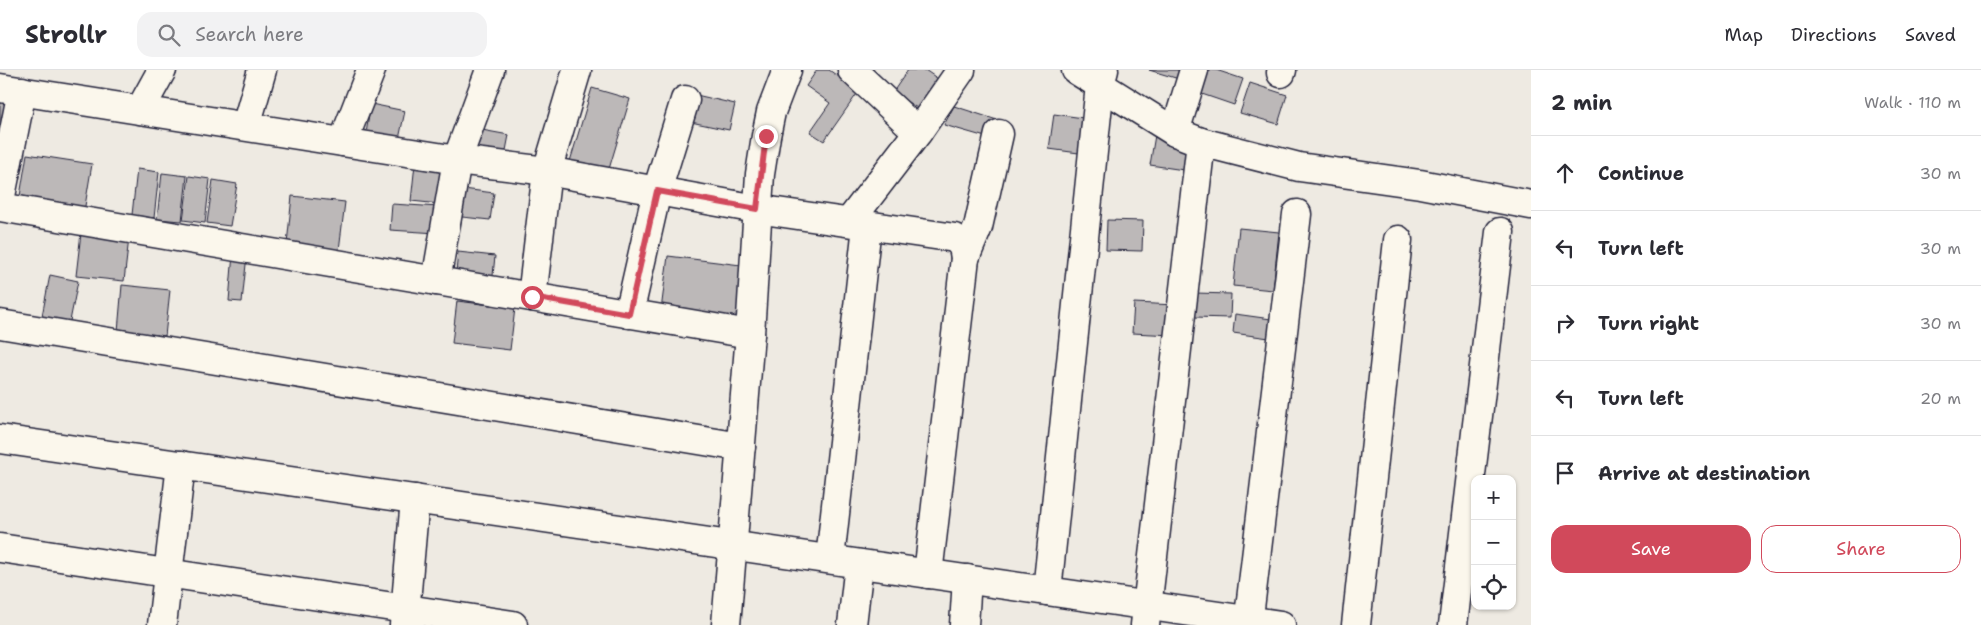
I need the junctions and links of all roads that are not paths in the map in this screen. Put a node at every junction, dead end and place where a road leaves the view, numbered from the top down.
1 (162, 70) edge
2 (262, 70) edge
3 (371, 70) edge
4 (490, 70) edge
5 (577, 70) edge
6 (787, 70) edge
7 (852, 70) edge
8 (961, 70) edge
9 (1076, 70) edge
10 (1194, 70) edge
11 (1102, 78) edge
12 (11, 90) edge
13 (685, 100) dead end
14 (140, 110) junction
15 (246, 126) junction
16 (918, 132) junction
17 (1175, 132) junction
18 (999, 134) dead end
19 (344, 142) junction
20 (1202, 142) junction
21 (457, 160) junction
22 (547, 171) junction
23 (657, 191) junction
24 (0, 201) edge
25 (1531, 204) edge
26 (0, 207) edge
27 (757, 209) junction
28 (1297, 214) dead end
29 (858, 224) junction
30 (1500, 232) dead end
31 (1398, 240) dead end
32 (965, 258) junction
33 (436, 281) junction
34 (532, 297) junction
35 (629, 314) junction
36 (0, 324) edge
37 (750, 334) junction
38 (0, 439) edge
39 (740, 447) junction
40 (182, 465) junction
41 (414, 499) junction
42 (732, 546) junction
43 (0, 548) edge
44 (830, 560) junction
45 (859, 564) junction
46 (168, 574) junction
47 (928, 574) junction
48 (967, 579) junction
49 (1047, 591) junction
50 (1147, 615) edge
51 (404, 617) edge
52 (1248, 623) edge
53 (162, 625) edge
54 (513, 625) edge
55 (726, 625) edge
56 (852, 625) edge
57 (964, 625) edge
58 (1281, 625) edge
59 (1356, 625) edge
60 (1453, 625) edge

1 - 14 street
2 - 15 street
3 - 19 street
4 - 21 street
5 - 22 street
6 - 27 street
7 - 16 street
8 - 16 street
9 - 11 street
10 - 17 street
11 - 17 street
11 - 49 street
12 - 14 street
12 - 24 street
13 - 23 street
14 - 15 street
15 - 19 street
16 - 29 street
17 - 20 street
18 - 32 street
19 - 21 street
20 - 25 street
20 - 50 street
21 - 22 street
21 - 33 street
22 - 23 street
22 - 34 street
23 - 27 street
23 - 35 street
26 - 33 street
27 - 29 street
27 - 37 street
28 - 52 street
29 - 32 street
29 - 44 street
30 - 60 street
31 - 59 street
32 - 47 street
33 - 34 street
34 - 35 street
35 - 37 street
36 - 39 street
37 - 39 street
38 - 40 street
39 - 42 street
40 - 41 street
40 - 46 street
41 - 42 street
41 - 51 street
42 - 44 street
42 - 55 street
43 - 46 street
44 - 45 street
45 - 47 street
45 - 56 street
46 - 51 street
46 - 53 street
47 - 48 street
48 - 49 street
48 - 57 street
49 - 50 street
50 - 52 street
51 - 54 street
52 - 58 street

